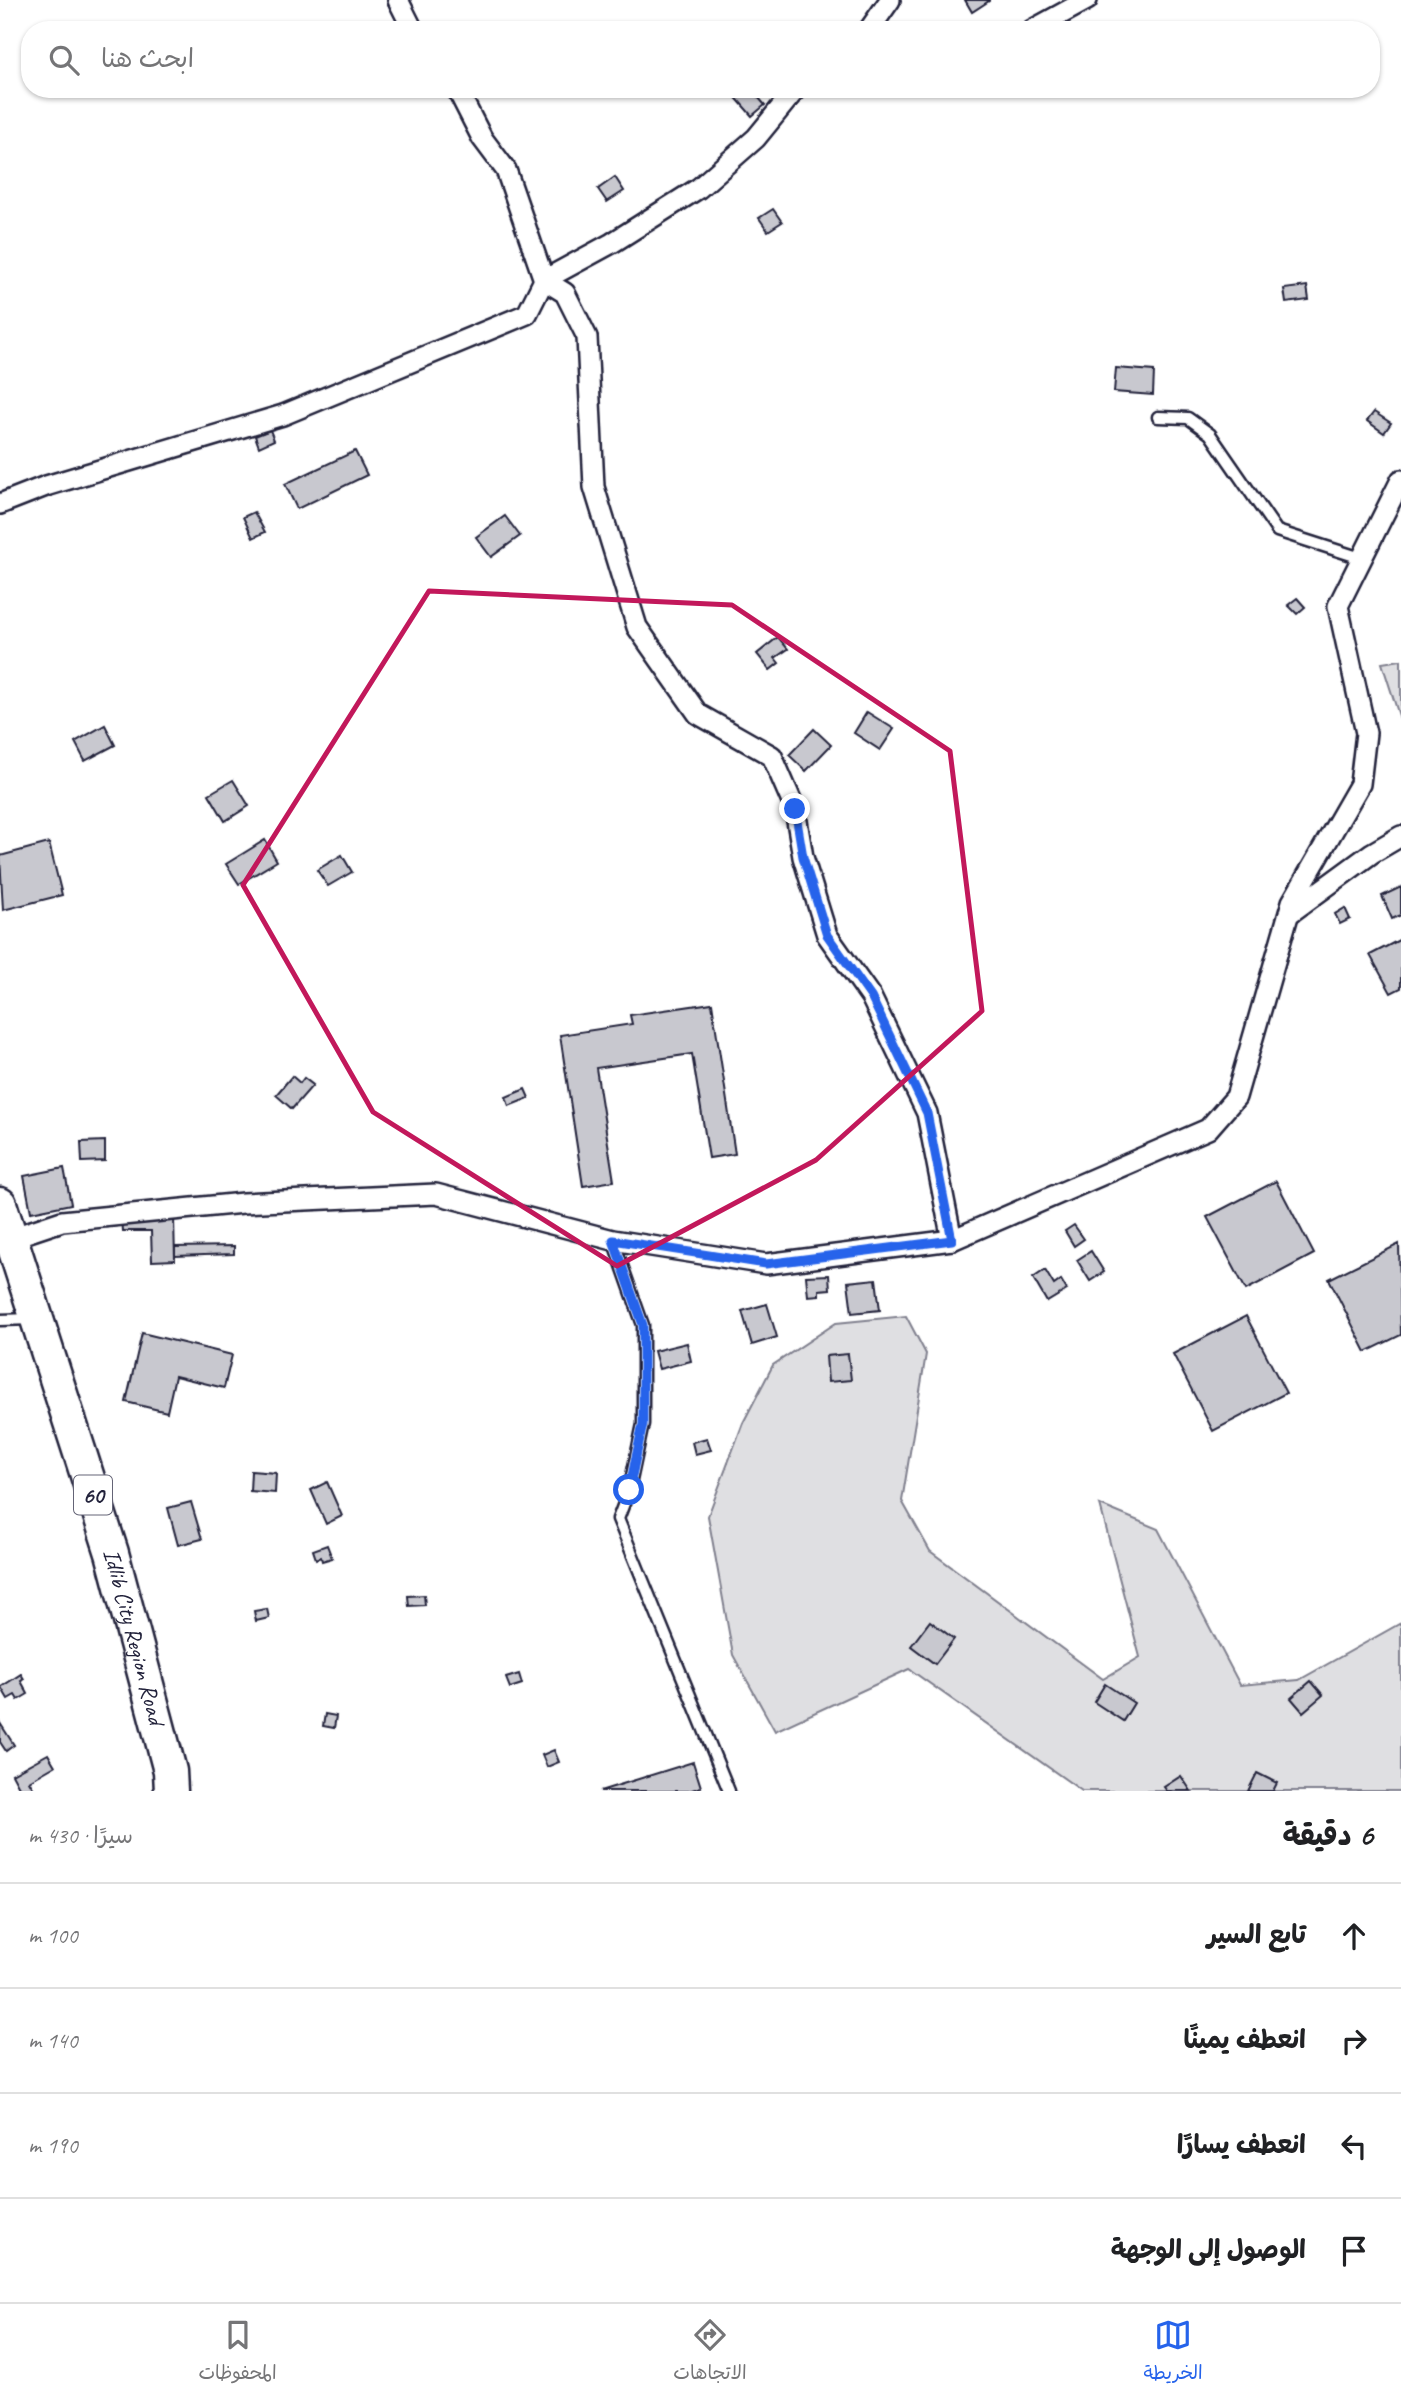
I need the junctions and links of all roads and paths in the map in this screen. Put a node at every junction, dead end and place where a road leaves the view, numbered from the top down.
1 (398, 0) edge
2 (890, 0) edge
3 (1087, 0) edge
4 (408, 21) edge
5 (875, 21) edge
6 (1048, 21) edge
7 (462, 98) edge
8 (789, 98) edge
9 (544, 280) junction
10 (1158, 417) dead end
11 (1401, 480) edge
12 (0, 504) edge
13 (1362, 558) junction
14 (1401, 836) edge
15 (1289, 914) junction
16 (0, 1204) edge
17 (11, 1238) junction
18 (613, 1240) junction
19 (952, 1240) junction
20 (37, 1319) junction
21 (0, 1320) edge
22 (171, 1791) edge
23 (729, 1791) edge

1 - 4 street
2 - 5 street
3 - 6 street
7 - 9 street
8 - 9 street
9 - 12 street
9 - 19 street
10 - 13 lane
11 - 13 street
13 - 15 street
14 - 15 street
15 - 19 street
16 - 17 main road, Idlib City Region Road / 60
17 - 18 street
17 - 20 main road, Idlib City Region Road / 60
18 - 19 street
18 - 23 lane
20 - 21 lane
20 - 22 main road, Idlib City Region Road / 60

